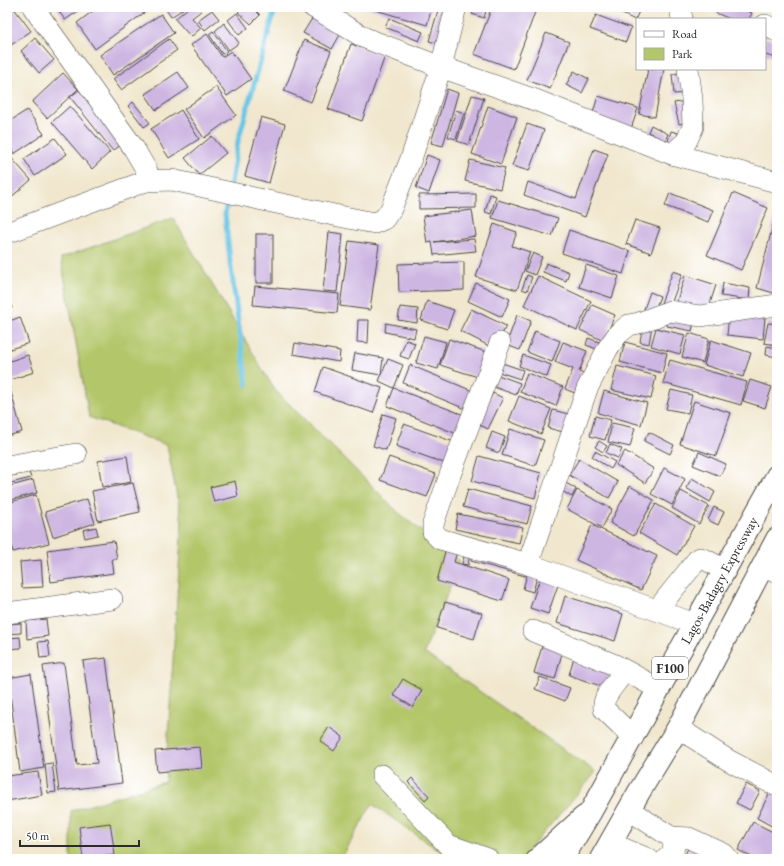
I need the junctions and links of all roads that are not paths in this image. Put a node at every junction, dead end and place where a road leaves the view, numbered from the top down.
1 (33, 7) edge
2 (313, 7) edge
3 (456, 7) edge
4 (680, 7) edge
5 (682, 18) edge
6 (766, 26) edge
7 (777, 31) edge
8 (441, 67) junction
9 (688, 70) edge
10 (672, 154) junction
11 (146, 181) junction
12 (777, 182) edge
13 (7, 233) edge
14 (777, 305) edge
15 (500, 344) dead end
16 (76, 454) dead end
17 (7, 466) edge
18 (777, 476) edge
19 (777, 539) edge
20 (528, 564) junction
21 (770, 568) edge
22 (725, 570) junction
23 (112, 600) dead end
24 (657, 610) junction
25 (7, 613) edge
26 (694, 624) junction
27 (533, 631) dead end
28 (625, 671) junction
29 (659, 689) junction
30 (678, 728) junction
31 (633, 737) junction
32 (382, 775) dead end
33 (777, 786) edge
34 (629, 810) junction
35 (591, 811) junction
36 (671, 837) junction
37 (605, 854) edge
38 (488, 859) edge
39 (538, 859) edge
40 (562, 859) edge
41 (648, 859) edge
42 (666, 859) edge
43 (728, 859) edge

1 - 11 street
2 - 8 street
3 - 8 street
4 - 5 street
6 - 7 street
8 - 10 street
8 - 11 street
9 - 10 street
10 - 12 street
11 - 13 street
14 - 20 street
15 - 20 street
16 - 17 street
18 - 22 main road, Lagos-Badagry Expressway / F100
19 - 21 main road, F100
20 - 24 street
21 - 30 main road, F100
22 - 24 street
22 - 26 main road, Lagos-Badagry Expressway / F100
23 - 25 street
24 - 26 street
26 - 29 main road, Lagos-Badagry Expressway / F100
27 - 28 street
28 - 29 street
28 - 31 street
29 - 31 main road, Lagos-Badagry Expressway / F100
30 - 33 street
30 - 34 main road, F100
31 - 35 main road, Lagos-Badagry Expressway / F100
32 - 38 street
34 - 36 street
34 - 37 main road, F100
35 - 39 main road, Lagos-Badagry Expressway
35 - 40 main road, Lagos-Badagry Expressway / F100
36 - 42 street
36 - 43 street
37 - 41 street

